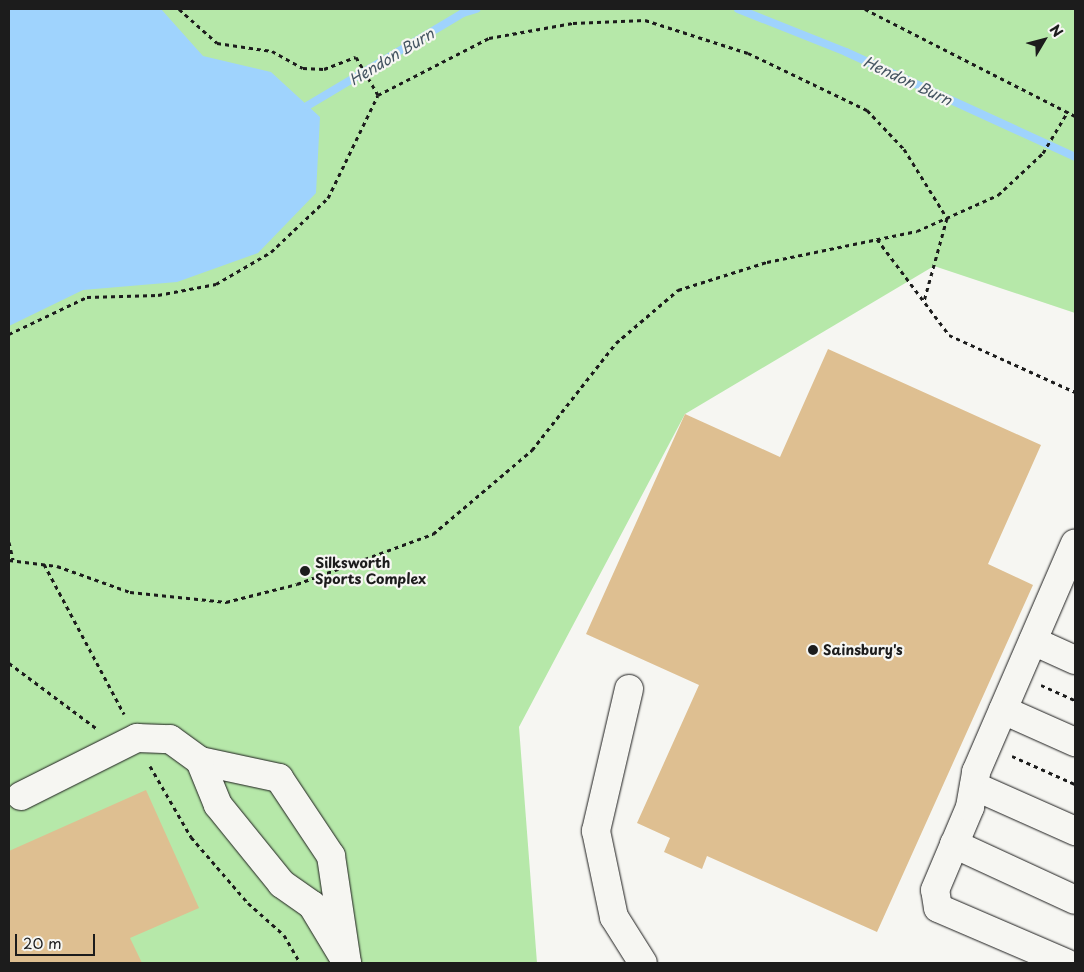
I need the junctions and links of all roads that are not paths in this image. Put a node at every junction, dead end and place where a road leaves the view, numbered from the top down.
1 (1075, 543) edge
2 (1065, 593) edge
3 (1033, 641) junction
4 (1075, 660) edge
5 (628, 689) dead end
6 (1003, 710) junction
7 (1075, 742) edge
8 (200, 761) junction
9 (974, 786) junction
10 (21, 796) dead end
11 (1075, 830) edge
12 (954, 844) junction
13 (1075, 900) edge
14 (348, 963) edge
15 (643, 963) edge
16 (1066, 963) edge

1 - 2 lane
2 - 3 lane
3 - 4 lane
3 - 6 lane
5 - 15 lane
6 - 7 lane
6 - 9 lane
8 - 10 lane
8 - 14 lane
8 - 14 lane
9 - 11 lane
9 - 12 lane
12 - 13 lane
12 - 16 lane

